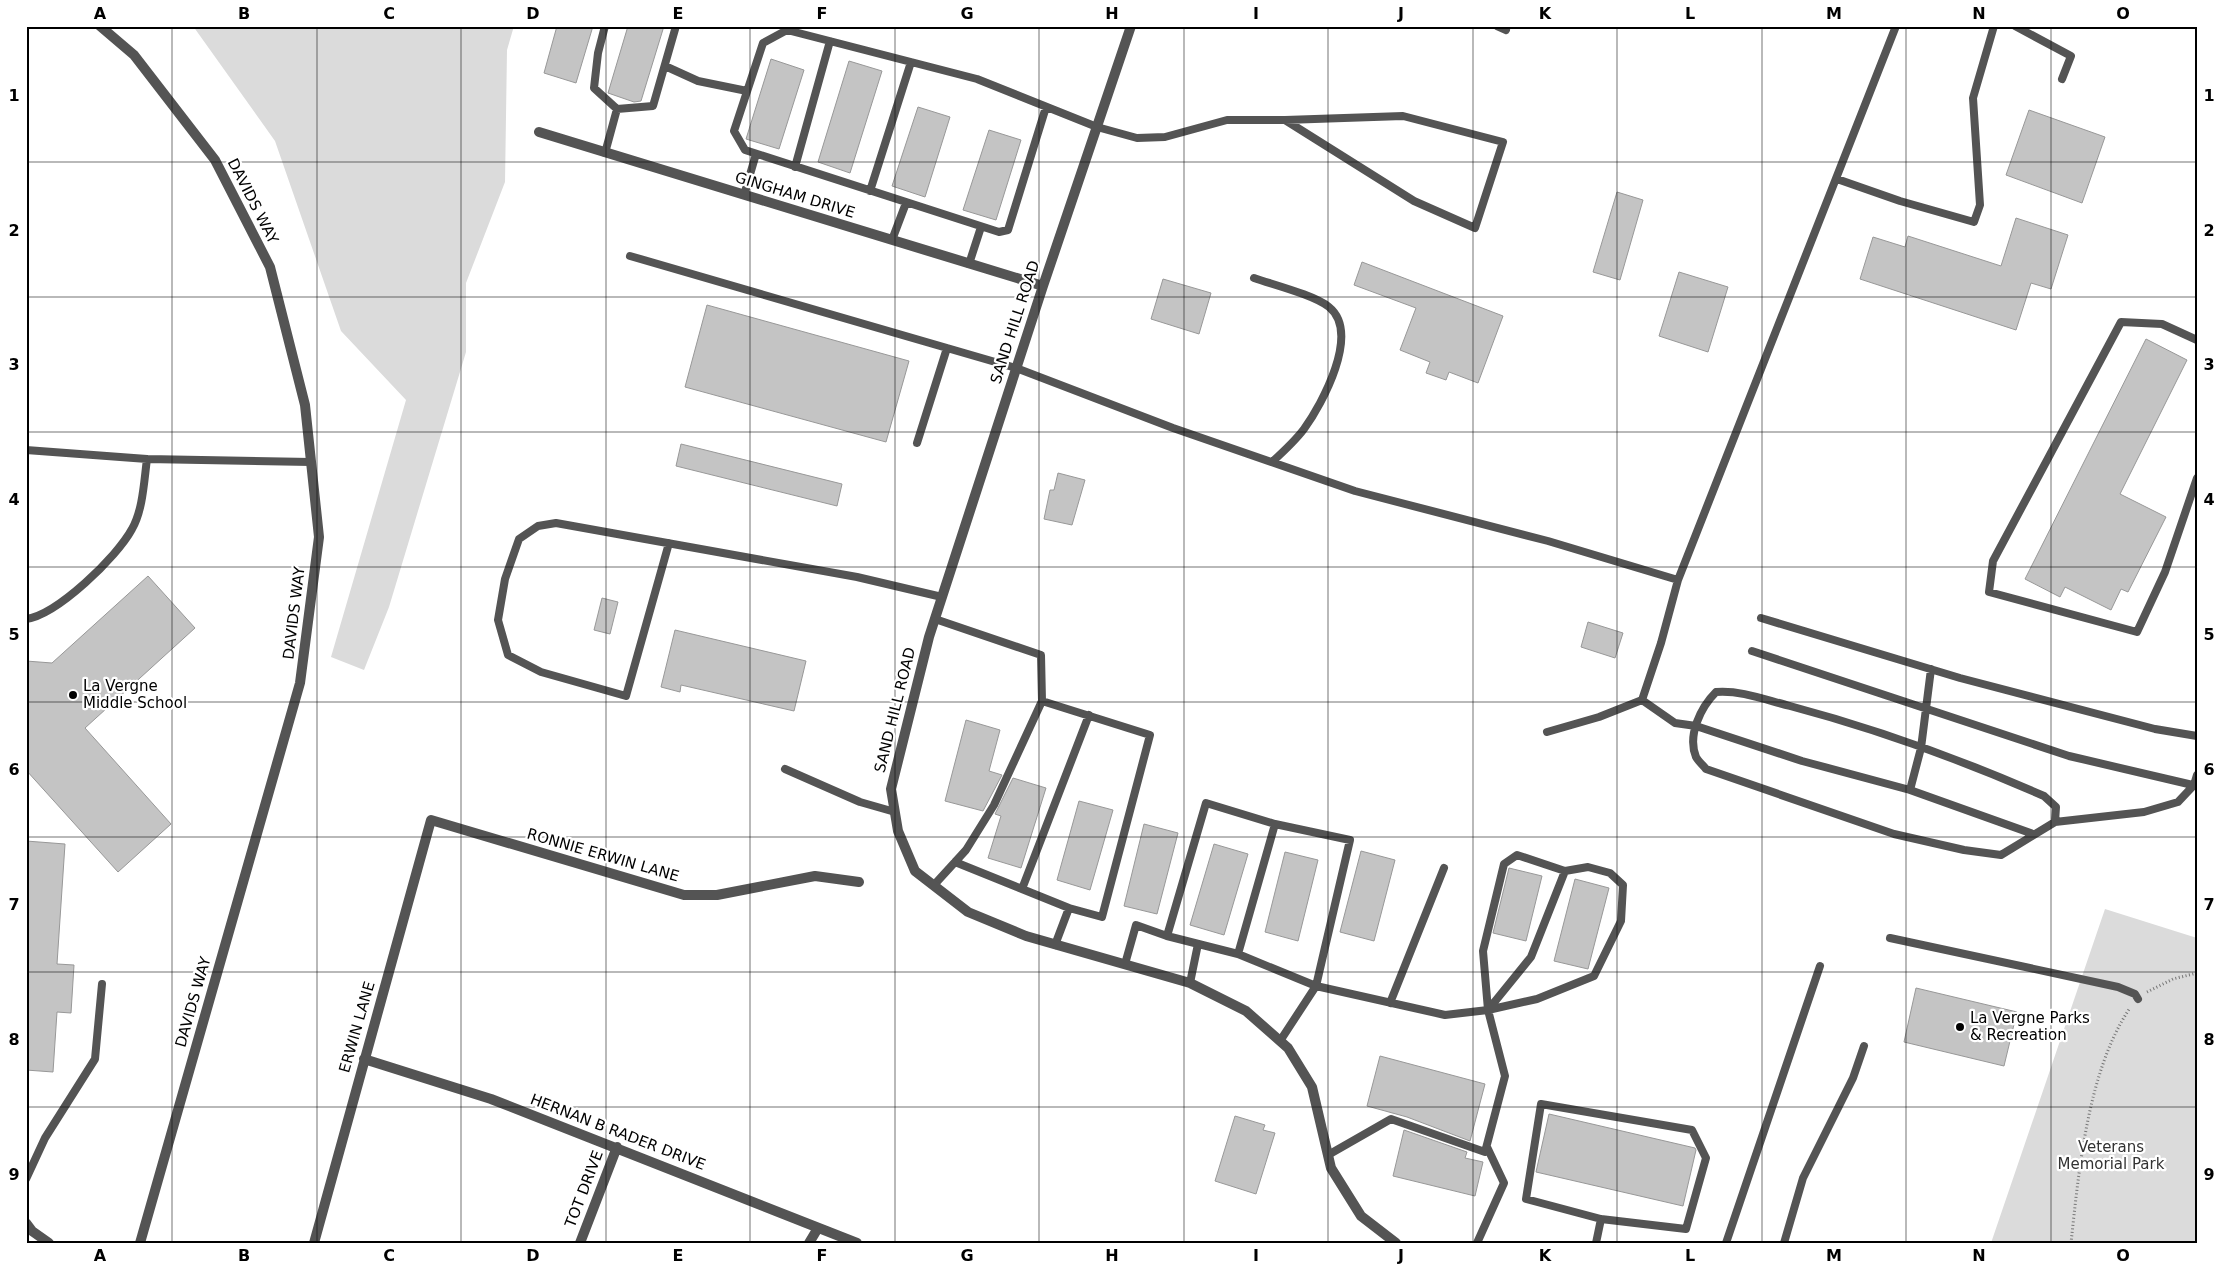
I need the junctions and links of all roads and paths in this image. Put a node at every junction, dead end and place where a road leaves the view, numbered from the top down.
1 (100, 26) edge
2 (605, 26) edge
3 (676, 26) edge
4 (1131, 26) edge
5 (1497, 26) edge
6 (1896, 26) edge
7 (1994, 26) edge
8 (2015, 26) edge
9 (1506, 30) dead end
10 (830, 41) junction
11 (911, 62) junction
12 (665, 66) junction
13 (2062, 79) dead end
14 (748, 91) junction
15 (1046, 106) junction
16 (617, 109) junction
17 (1285, 120) junction
18 (1096, 127) junction
19 (539, 132) dead end
20 (606, 153) junction
21 (756, 154) junction
22 (796, 167) junction
23 (1837, 179) junction
24 (870, 191) junction
25 (744, 195) junction
26 (906, 202) junction
27 (981, 226) junction
28 (892, 240) junction
29 (630, 256) dead end
30 (969, 264) junction
31 (1254, 278) dead end
32 (1043, 286) junction
33 (2197, 340) edge
34 (947, 348) junction
35 (1016, 368) junction
36 (917, 443) dead end
37 (26, 450) edge
38 (148, 459) junction
39 (311, 462) junction
40 (1272, 462) junction
41 (2197, 478) edge
42 (669, 543) junction
43 (1678, 580) junction
44 (942, 596) junction
45 (1761, 618) dead end
46 (26, 619) edge
47 (935, 619) junction
48 (1752, 651) dead end
49 (1932, 669) junction
50 (1642, 700) junction
51 (1042, 701) junction
52 (1926, 707) junction
53 (1089, 716) junction
54 (1696, 726) junction
55 (1547, 732) dead end
56 (2197, 736) edge
57 (1921, 748) junction
58 (785, 769) dead end
59 (2197, 775) edge
60 (2195, 786) edge
61 (1910, 790) junction
62 (895, 812) junction
63 (431, 820) joint
64 (2055, 822) junction
65 (1275, 824) junction
66 (2033, 834) junction
67 (955, 862) junction
68 (1444, 868) dead end
69 (1566, 871) junction
70 (859, 882) dead end
71 (934, 885) junction
72 (1022, 889) junction
73 (1069, 908) junction
74 (1167, 936) junction
75 (1890, 938) dead end
76 (1198, 944) junction
77 (1056, 945) junction
78 (1238, 954) junction
79 (1125, 964) junction
80 (1820, 966) dead end
81 (2197, 973) edge
82 (1190, 983) junction
83 (102, 984) dead end
84 (1316, 986) junction
85 (2138, 999) junction
86 (1390, 1003) junction
87 (1488, 1010) junction
88 (1280, 1041) junction
89 (1864, 1046) dead end
90 (364, 1059) junction
91 (1487, 1146) junction
92 (617, 1147) junction
93 (1328, 1155) junction
94 (26, 1179) edge
95 (1600, 1219) junction
96 (26, 1223) edge
97 (818, 1228) junction
98 (49, 1243) edge
99 (140, 1243) edge
100 (314, 1243) edge
101 (580, 1243) edge
102 (809, 1243) edge
103 (857, 1243) edge
104 (1396, 1243) edge
105 (1477, 1243) edge
106 (1596, 1243) edge
107 (1726, 1243) edge
108 (1784, 1243) edge
109 (2071, 1243) edge

1 - 39 street, DAVIDS WAY
2 - 16 lane
3 - 12 lane
4 - 18 street, SAND HILL ROAD
5 - 9 lane
6 - 23 lane
7 - 23 lane
8 - 13 lane
10 - 11 lane
10 - 14 lane
10 - 22 lane
11 - 15 lane
11 - 24 lane
12 - 14 lane
12 - 16 lane
14 - 21 lane
15 - 18 lane
15 - 27 lane
16 - 20 lane
17 - 17 lane
17 - 18 lane
18 - 32 street, SAND HILL ROAD
19 - 20 street, GINGHAM DRIVE
20 - 25 street, GINGHAM DRIVE
21 - 22 lane
21 - 25 lane
22 - 24 lane
23 - 43 lane
24 - 26 lane
25 - 28 street, GINGHAM DRIVE
26 - 27 lane
26 - 28 lane
27 - 30 lane
28 - 30 street, GINGHAM DRIVE
29 - 34 lane
30 - 32 street, GINGHAM DRIVE
31 - 40 lane
32 - 35 street, SAND HILL ROAD
33 - 41 lane
34 - 35 lane
34 - 36 lane
35 - 40 lane
35 - 44 street, SAND HILL ROAD
37 - 38 lane
38 - 39 lane
38 - 46 lane
39 - 99 street, DAVIDS WAY
40 - 43 lane
42 - 42 lane
42 - 44 lane
43 - 50 lane
44 - 47 street, SAND HILL ROAD
45 - 49 lane
47 - 51 lane
47 - 62 street, SAND HILL ROAD
48 - 52 lane
49 - 52 lane
49 - 56 lane
50 - 54 lane
50 - 55 lane
51 - 53 lane
51 - 67 lane
52 - 57 lane
52 - 60 lane
53 - 72 lane
53 - 73 lane
54 - 57 lane
54 - 61 lane
54 - 66 lane
57 - 61 lane
57 - 64 lane
58 - 62 lane
59 - 60 lane
60 - 64 lane
61 - 66 lane
62 - 71 street, SAND HILL ROAD
63 - 70 street, RONNIE ERWIN LANE
63 - 90 street, ERWIN LANE
64 - 66 lane
65 - 74 lane
65 - 78 lane
65 - 84 lane
67 - 71 lane
67 - 72 lane
68 - 86 lane
69 - 87 lane
69 - 87 lane
69 - 87 lane
71 - 77 street, SAND HILL ROAD
72 - 73 lane
73 - 77 lane
74 - 76 lane
74 - 79 lane
75 - 85 lane
76 - 78 lane
76 - 82 lane
77 - 79 street, SAND HILL ROAD
78 - 84 lane
79 - 82 street, SAND HILL ROAD
80 - 107 lane
81 - 85 path
82 - 88 street, SAND HILL ROAD
83 - 94 lane
84 - 86 lane
84 - 88 lane
85 - 109 path
86 - 87 lane
87 - 91 lane
88 - 93 street, SAND HILL ROAD
89 - 108 lane
90 - 92 street, HERNAN B RADER DRIVE
90 - 100 street, ERWIN LANE
91 - 93 lane
91 - 105 lane
92 - 97 street, HERNAN B RADER DRIVE
92 - 101 street, TOT DRIVE
93 - 104 street, SAND HILL ROAD
95 - 95 lane
95 - 106 lane
96 - 98 street
97 - 102 street
97 - 103 street, HERNAN B RADER DRIVE

